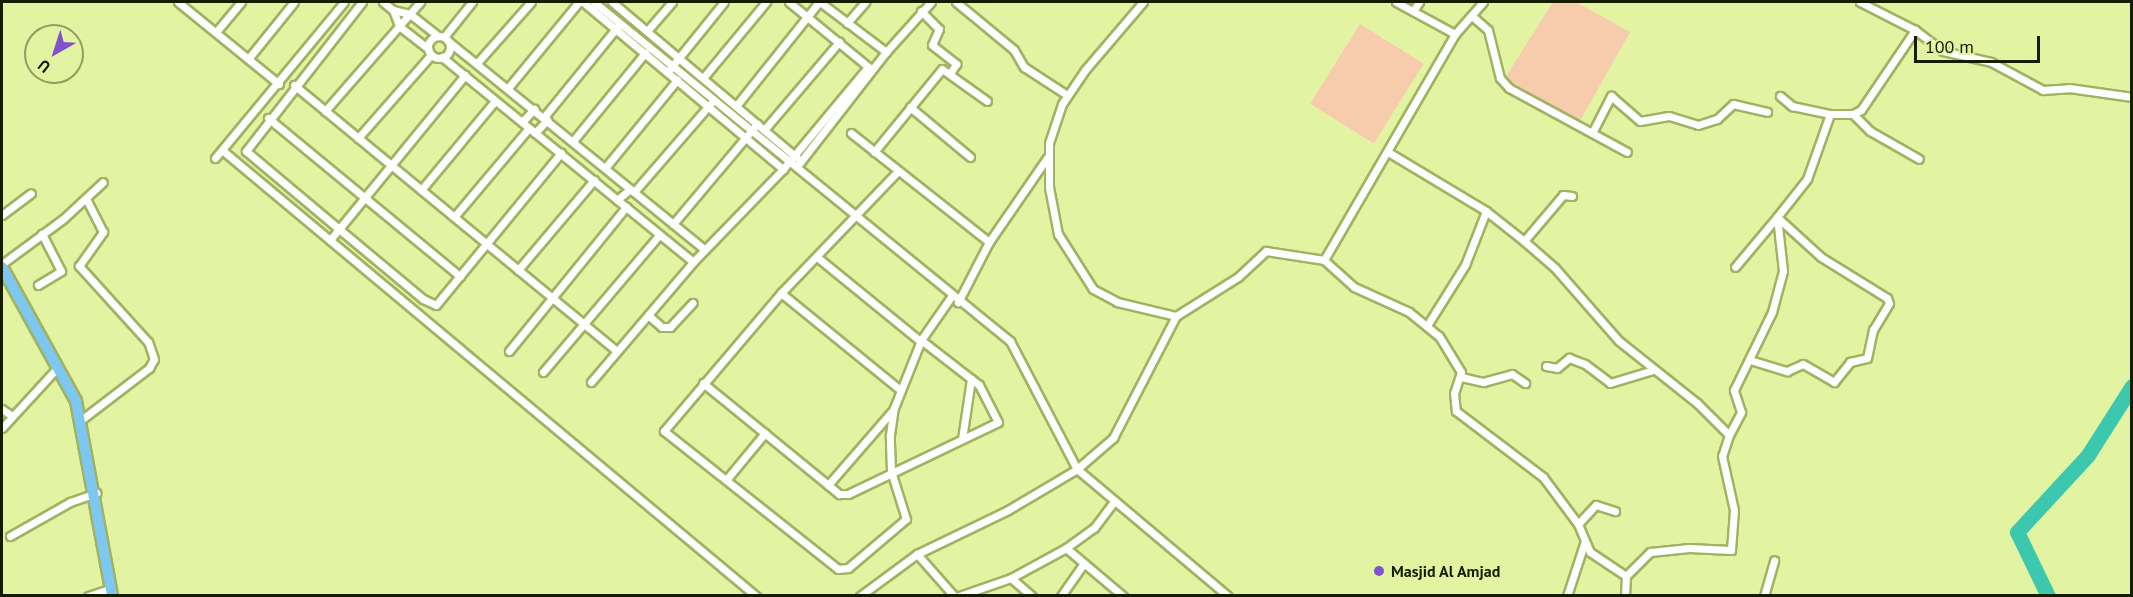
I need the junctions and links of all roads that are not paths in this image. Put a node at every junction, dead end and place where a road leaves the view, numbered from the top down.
1 (178, 2) edge
2 (242, 2) edge
3 (294, 2) edge
4 (344, 2) edge
5 (362, 2) edge
6 (384, 2) edge
7 (420, 2) edge
8 (472, 2) edge
9 (531, 2) edge
10 (581, 2) edge
11 (594, 2) edge
12 (613, 2) edge
13 (672, 2) edge
14 (724, 2) edge
15 (766, 2) edge
16 (789, 2) edge
17 (820, 2) edge
18 (865, 2) edge
19 (931, 2) edge
20 (956, 2) edge
21 (1130, 2) edge
22 (1143, 2) edge
23 (1396, 2) edge
24 (1419, 2) edge
25 (1483, 2) edge
26 (1860, 2) edge
27 (187, 4) edge
28 (1137, 8) junction
29 (393, 10) junction
30 (921, 11) junction
31 (1413, 11) junction
32 (410, 14) junction
33 (628, 15) junction
34 (1472, 16) junction
35 (807, 17) junction
36 (847, 22) junction
37 (399, 26) junction
38 (618, 26) junction
39 (1915, 30) junction
40 (216, 32) junction
41 (647, 32) junction
42 (1455, 34) junction
43 (444, 38) junction
44 (838, 42) junction
45 (430, 52) junction
46 (886, 52) junction
47 (645, 53) junction
48 (442, 57) junction
49 (679, 57) junction
50 (248, 59) junction
51 (477, 63) junction
52 (670, 69) junction
53 (870, 69) junction
54 (951, 72) junction
55 (465, 75) junction
56 (703, 78) junction
57 (677, 80) junction
58 (279, 84) junction
59 (294, 85) junction
60 (508, 88) junction
61 (720, 93) junction
62 (1067, 95) junction
63 (1780, 96) dead end
64 (2132, 97) edge
65 (714, 100) junction
66 (495, 101) junction
67 (987, 101) dead end
68 (708, 106) junction
69 (736, 106) junction
70 (910, 107) junction
71 (534, 109) junction
72 (325, 111) junction
73 (1767, 112) dead end
74 (1830, 114) junction
75 (1852, 114) junction
76 (268, 118) junction
77 (546, 118) junction
78 (522, 122) junction
79 (758, 124) junction
80 (764, 130) junction
81 (532, 131) junction
82 (1592, 133) junction
83 (748, 134) junction
84 (852, 134) dead end
85 (358, 138) junction
86 (573, 141) junction
87 (222, 150) junction
88 (874, 152) junction
89 (1388, 152) junction
90 (1627, 152) dead end
91 (561, 153) junction
92 (795, 156) junction
93 (970, 157) dead end
94 (1047, 158) junction
95 (215, 159) dead end
96 (1919, 159) dead end
97 (801, 161) junction
98 (391, 165) junction
99 (786, 166) junction
100 (605, 168) junction
101 (795, 168) junction
102 (898, 171) junction
103 (594, 180) junction
104 (103, 182) dead end
105 (421, 190) junction
106 (632, 190) junction
107 (31, 193) dead end
108 (1572, 196) dead end
109 (364, 197) junction
110 (86, 199) junction
111 (617, 200) junction
112 (643, 200) junction
113 (626, 207) junction
114 (633, 212) junction
115 (1486, 212) junction
116 (2, 215) edge
117 (454, 217) junction
118 (855, 217) junction
119 (1777, 217) junction
120 (673, 224) junction
121 (339, 229) junction
122 (42, 234) junction
123 (659, 235) junction
124 (330, 240) junction
125 (988, 242) junction
126 (1524, 242) junction
127 (486, 244) junction
128 (705, 250) junction
129 (817, 258) junction
130 (1324, 260) junction
131 (693, 262) junction
132 (1735, 267) dead end
133 (518, 270) junction
134 (3, 272) edge
135 (460, 276) junction
136 (38, 285) dead end
137 (782, 293) junction
138 (951, 297) junction
139 (552, 298) junction
140 (958, 302) junction
141 (692, 303) dead end
142 (648, 315) junction
143 (1176, 316) junction
144 (584, 324) junction
145 (1428, 324) junction
146 (920, 340) junction
147 (509, 351) dead end
148 (617, 351) junction
149 (1750, 360) junction
150 (1546, 366) dead end
151 (57, 368) junction
152 (1653, 370) junction
153 (543, 372) dead end
154 (1461, 377) junction
155 (971, 379) junction
156 (591, 382) dead end
157 (703, 383) junction
158 (1525, 383) dead end
159 (898, 389) junction
160 (894, 408) junction
161 (2, 409) edge
162 (12, 416) junction
163 (81, 420) junction
164 (2, 428) edge
165 (765, 433) junction
166 (1729, 435) junction
167 (962, 439) junction
168 (1077, 469) junction
169 (891, 471) junction
170 (726, 480) junction
171 (828, 485) junction
172 (96, 493) junction
173 (1114, 501) junction
174 (1615, 512) dead end
175 (1578, 524) junction
176 (9, 536) dead end
177 (1586, 540) junction
178 (1066, 548) junction
179 (917, 554) junction
180 (1774, 560) dead end
181 (1084, 563) junction
182 (1626, 576) junction
183 (1011, 578) junction
184 (111, 592) edge
185 (1217, 592) edge
186 (88, 596) edge
187 (756, 596) edge
188 (860, 596) edge
189 (954, 596) edge
190 (959, 596) edge
191 (1032, 596) edge
192 (1061, 596) edge
193 (1123, 596) edge
194 (1228, 596) edge
195 (1567, 596) edge
196 (1625, 596) edge
197 (1764, 596) edge

1 - 27 street
2 - 40 street
3 - 50 street
4 - 58 street
5 - 59 street
6 - 29 street
7 - 32 street
8 - 43 street
9 - 51 street
10 - 38 street
10 - 60 street
11 - 38 street
12 - 33 street
13 - 41 street
14 - 49 street
15 - 56 street
16 - 35 street
17 - 35 street
17 - 36 street
18 - 36 street
19 - 30 street
20 - 62 street
21 - 28 street
22 - 28 street
23 - 31 street
24 - 31 street
25 - 34 street
26 - 39 street
27 - 40 street
28 - 62 street
29 - 32 street
29 - 37 street
30 - 46 street
30 - 54 street
31 - 42 street
32 - 37 street
32 - 43 street
33 - 38 street
33 - 41 street
34 - 42 street
34 - 82 street
35 - 44 street
35 - 69 street
36 - 46 street
37 - 45 street
37 - 72 street
38 - 47 street
38 - 52 street
38 - 77 street
39 - 64 street
39 - 75 street
40 - 50 street
41 - 49 street
42 - 89 street
43 - 45 street
43 - 48 street
43 - 51 street
44 - 53 street
44 - 80 street
45 - 48 street
45 - 85 street
46 - 53 street
47 - 52 street
47 - 86 street
48 - 55 street
49 - 52 street
49 - 56 street
50 - 58 street
51 - 60 street
52 - 57 street
52 - 65 street
53 - 92 street
53 - 97 street
54 - 67 street
54 - 70 street
55 - 66 street
55 - 98 street
56 - 61 street
57 - 68 street
57 - 100 street
58 - 87 street
59 - 72 street
59 - 76 street
60 - 71 street
61 - 65 street
61 - 69 street
62 - 94 street
63 - 74 street
65 - 68 street
65 - 83 street
66 - 78 street
66 - 105 street
68 - 83 street
68 - 106 street
69 - 79 street
70 - 88 street
70 - 93 street
71 - 77 street
71 - 78 street
72 - 85 street
73 - 82 street
74 - 75 street
74 - 119 street
75 - 96 street
76 - 109 street
76 - 121 street
77 - 81 street
77 - 86 street
78 - 81 street
79 - 80 street
79 - 83 street
80 - 92 street
81 - 91 street
81 - 117 street
82 - 90 street
83 - 99 street
83 - 120 street
84 - 88 street
85 - 98 street
86 - 100 street
87 - 95 street
87 - 124 street
88 - 102 street
89 - 115 street
89 - 130 street
91 - 103 street
91 - 127 street
92 - 97 street
92 - 99 street
94 - 125 street
94 - 143 street
97 - 101 street
98 - 105 street
98 - 109 street
99 - 101 street
99 - 128 street
100 - 106 street
101 - 118 street
102 - 118 street
102 - 125 street
103 - 111 street
103 - 133 street
104 - 110 street
105 - 117 street
106 - 111 street
106 - 112 street
107 - 116 street
108 - 126 street
109 - 121 street
109 - 135 street
110 - 122 street
110 - 163 street
111 - 113 street
112 - 114 street
112 - 120 street
113 - 114 street
113 - 139 street
114 - 123 street
115 - 126 street
115 - 145 street
117 - 127 street
118 - 129 street
118 - 138 street
119 - 132 street
119 - 149 street
119 - 149 street
120 - 128 street
121 - 124 street
121 - 135 street
122 - 134 street
122 - 136 street
123 - 131 street
123 - 144 street
124 - 187 street
125 - 140 street
126 - 152 street
127 - 133 street
127 - 135 street
128 - 131 street
129 - 137 street
129 - 146 street
130 - 143 street
130 - 145 street
131 - 142 street
133 - 139 street
134 - 151 main road
137 - 157 street
137 - 159 street
138 - 140 street
138 - 146 street
139 - 144 street
139 - 147 street
140 - 168 street
141 - 142 street
142 - 148 street
143 - 168 street
144 - 148 street
144 - 153 street
145 - 154 street
146 - 155 street
146 - 159 street
148 - 156 street
149 - 166 street
150 - 152 street
151 - 162 street
151 - 163 main road
152 - 166 street
154 - 158 street
154 - 175 street
155 - 167 street
155 - 167 street
157 - 165 street
157 - 170 street
159 - 160 street
160 - 169 street
160 - 171 street
161 - 162 street
162 - 164 street
163 - 172 main road
165 - 170 street
165 - 171 street
166 - 182 street
167 - 169 street
168 - 173 street
168 - 179 street
169 - 170 street
169 - 171 street
172 - 176 street
172 - 184 main road
173 - 178 street
173 - 185 street
174 - 175 street
175 - 177 street
177 - 182 street
177 - 195 street
178 - 181 street
178 - 183 street
179 - 188 street
179 - 189 street
180 - 197 street
181 - 192 street
181 - 193 street
182 - 196 street
183 - 190 street
183 - 191 street
184 - 186 street
185 - 194 street

